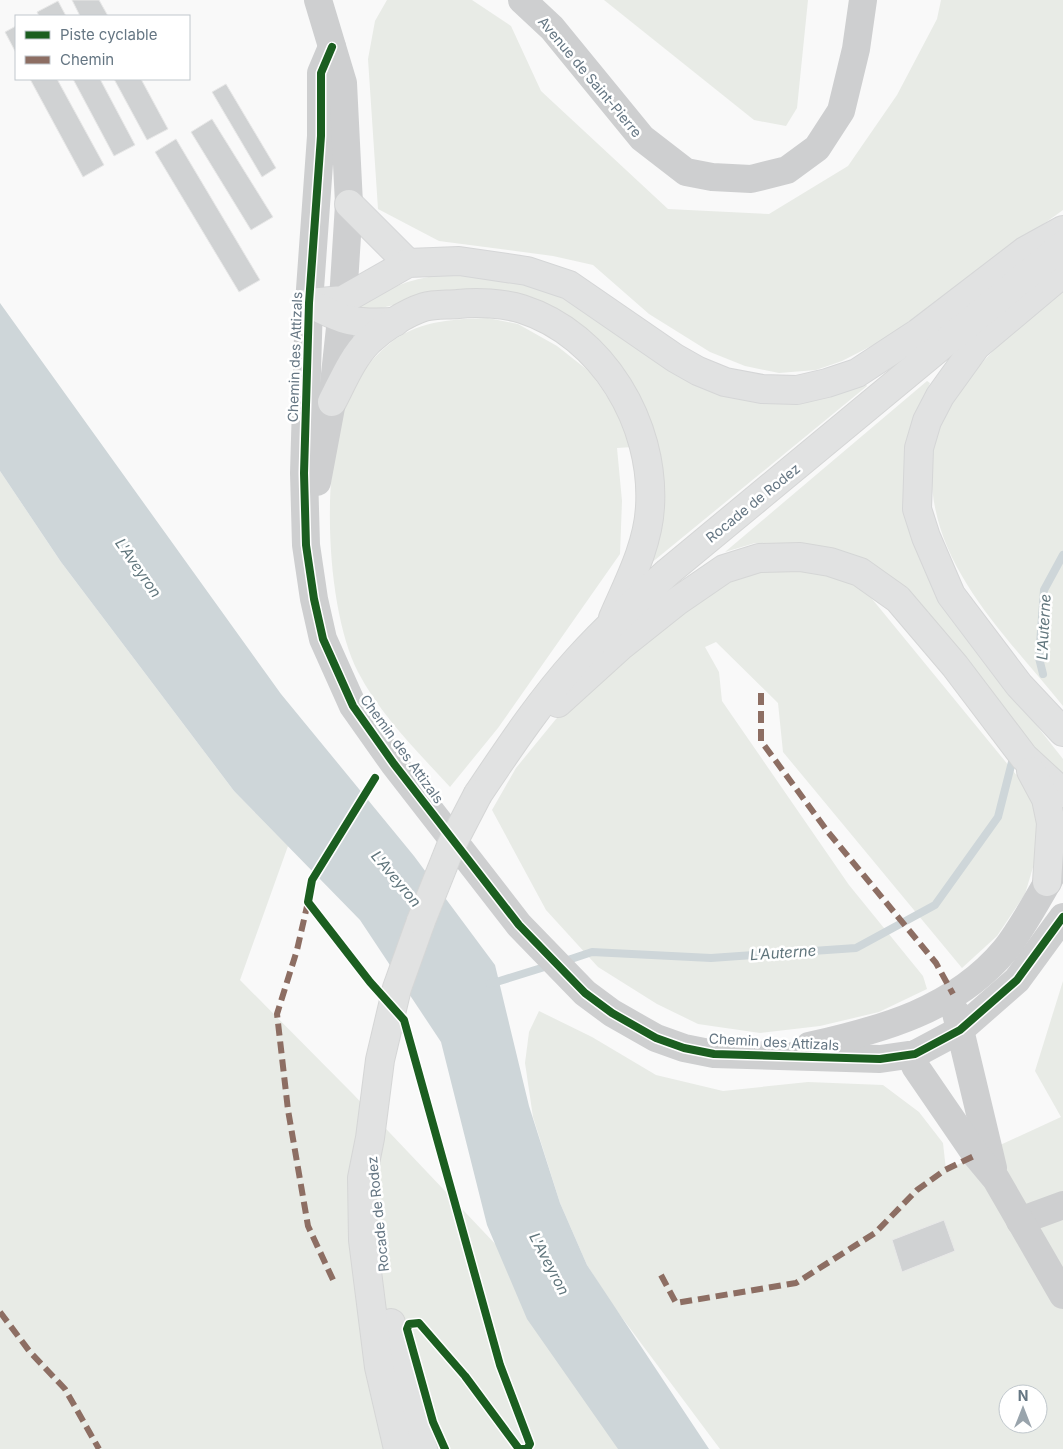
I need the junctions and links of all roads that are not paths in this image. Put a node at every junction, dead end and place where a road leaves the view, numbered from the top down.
1 (522, 0) edge
2 (863, 0) edge
3 (325, 3) edge
4 (332, 47) junction
5 (349, 204) junction
6 (1063, 230) edge
7 (1063, 245) edge
8 (408, 263) junction
9 (1063, 273) edge
10 (308, 303) junction
11 (342, 309) junction
12 (395, 322) junction
13 (332, 402) junction
14 (306, 545) junction
15 (610, 625) junction
16 (522, 728) junction
17 (1063, 732) edge
18 (1024, 757) junction
19 (1063, 793) edge
20 (1063, 855) edge
21 (1048, 882) junction
22 (1063, 917) edge
23 (953, 994) junction
24 (960, 1030) junction
25 (915, 1054) junction
26 (774, 1055) junction
27 (996, 1179) junction
28 (1063, 1204) edge
29 (1020, 1221) junction
30 (371, 1240) junction
31 (1063, 1295) edge
32 (398, 1449) edge
33 (423, 1449) edge

1 - 2 street, Avenue de Saint-Pierre
3 - 4 street, Chemin des Attizals
4 - 5 street, Chemin des Attizals
4 - 10 street, Chemin des Attizals
5 - 8 main road
5 - 11 street, Chemin des Attizals
6 - 8 main road
7 - 15 main road, Rocade de Rodez
8 - 11 main road
9 - 17 main road
10 - 11 main road
10 - 14 street, Chemin des Attizals
11 - 12 main road
11 - 13 street, Chemin des Attizals
12 - 13 main road
12 - 15 main road
13 - 14 street, Chemin des Attizals
14 - 26 street, Chemin des Attizals
15 - 16 main road, Rocade de Rodez
16 - 18 main road
16 - 30 main road, Rocade de Rodez, bridge
18 - 19 main road
18 - 21 main road
20 - 21 street
21 - 23 street
22 - 24 street, Chemin des Attizals
23 - 24 street
23 - 25 street
23 - 26 street, Chemin des Attizals
24 - 25 street, Chemin des Attizals
24 - 27 street
25 - 26 street, Chemin des Attizals
25 - 27 street
27 - 29 street
28 - 29 street
29 - 31 street
30 - 32 main road, Rocade de Rodez
30 - 33 main road, Rocade de Rodez

